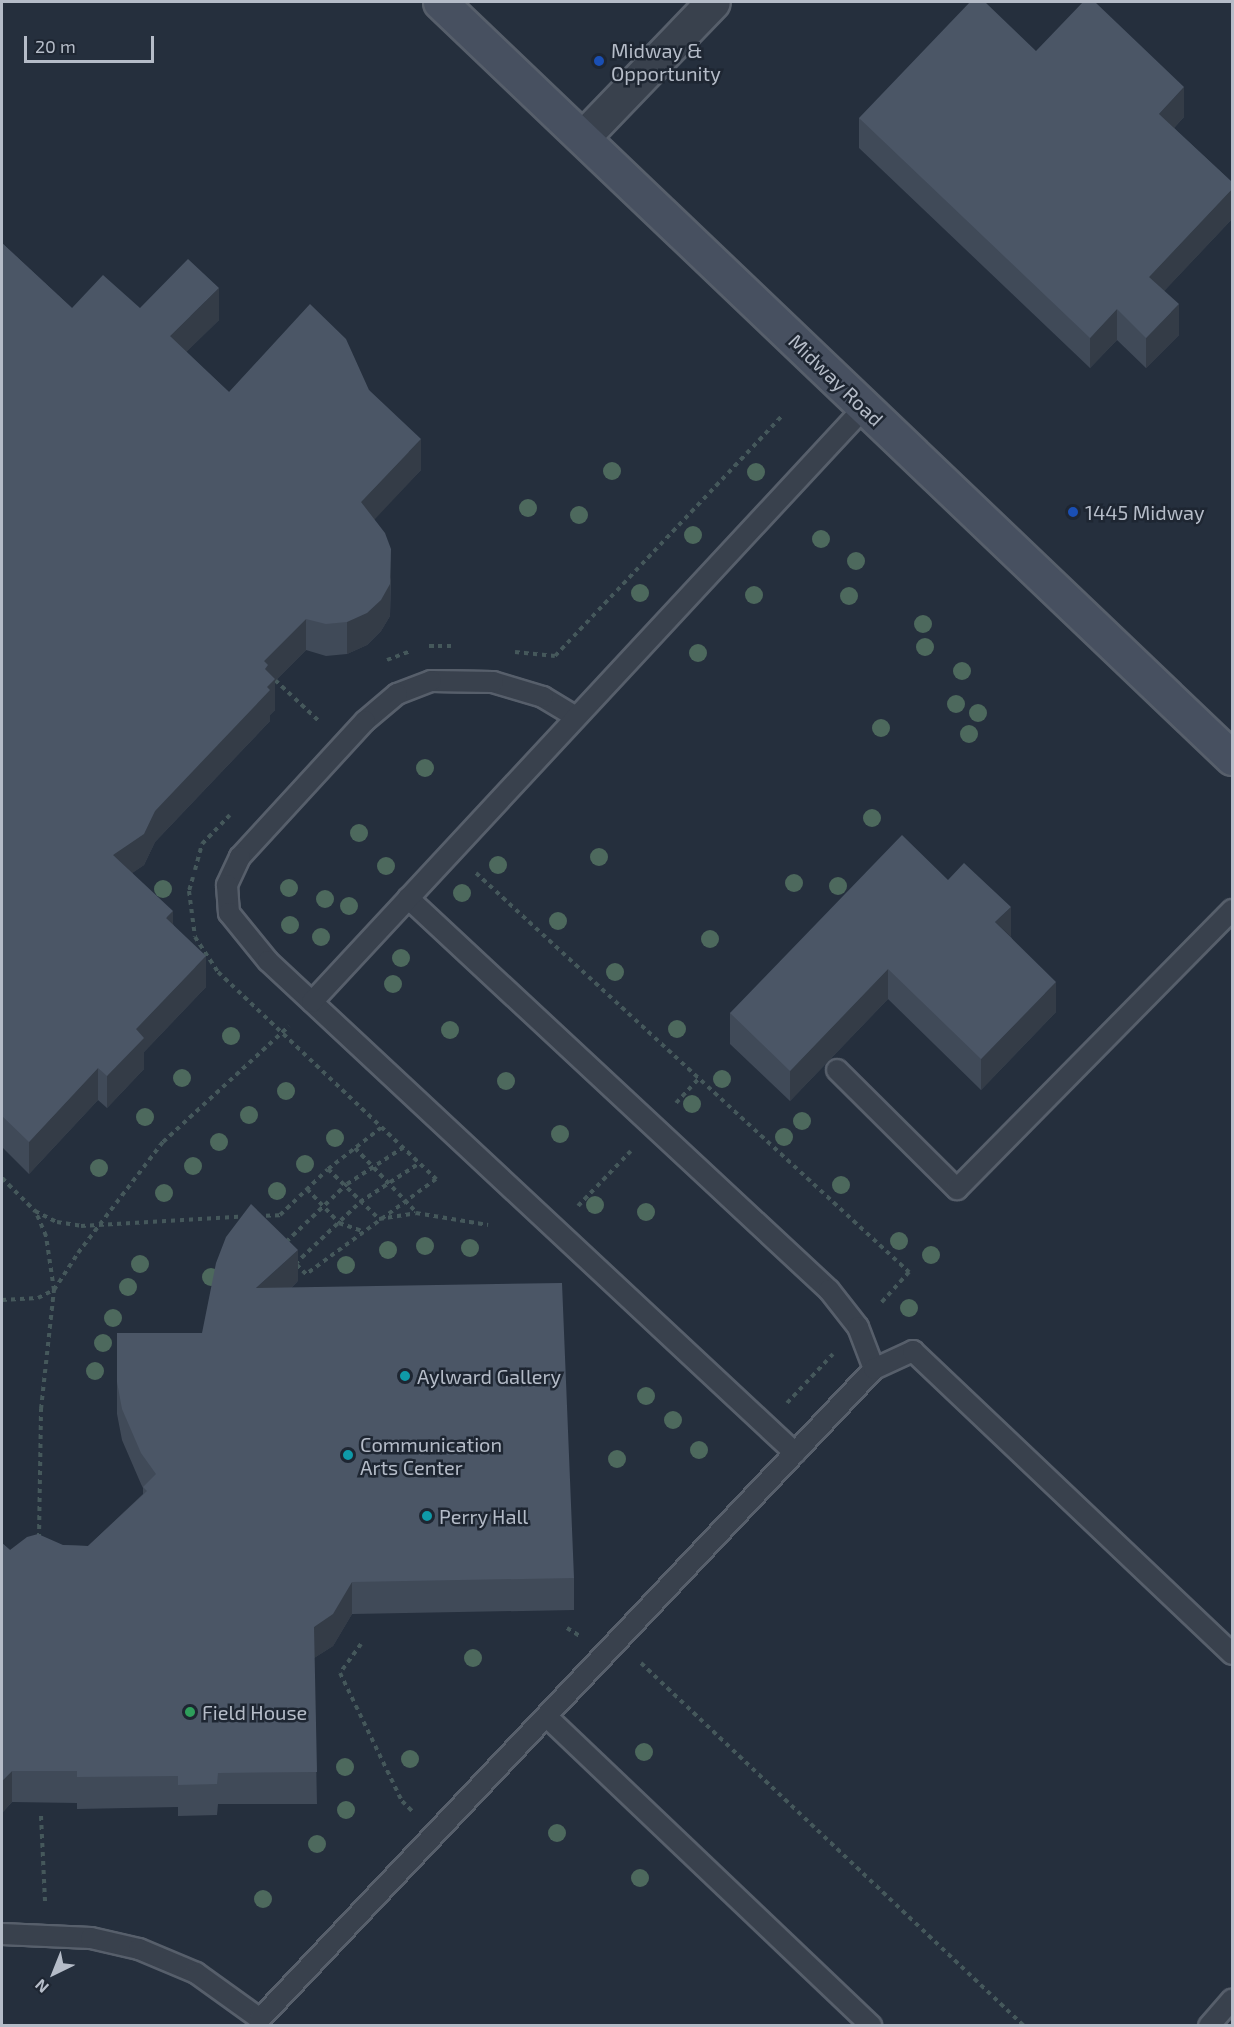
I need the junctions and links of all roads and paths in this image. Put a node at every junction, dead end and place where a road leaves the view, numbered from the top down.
1 (440, 2) edge
2 (713, 2) edge
3 (583, 137) junction
4 (864, 407) junction
5 (782, 416) dead end
6 (461, 646) dead end
7 (426, 647) dead end
8 (415, 650) dead end
9 (508, 651) dead end
10 (385, 662) dead end
11 (275, 681) edge
12 (326, 713) dead end
13 (576, 717) junction
14 (319, 721) junction
15 (311, 729) dead end
16 (1233, 759) edge
17 (233, 811) dead end
18 (468, 867) dead end
19 (408, 898) junction
20 (1233, 910) edge
21 (312, 1002) junction
22 (281, 1034) junction
23 (837, 1070) dead end
24 (699, 1078) junction
25 (671, 1108) dead end
26 (382, 1126) junction
27 (639, 1142) dead end
28 (404, 1147) junction
29 (355, 1148) junction
30 (418, 1164) junction
31 (372, 1167) junction
32 (328, 1168) junction
33 (2, 1178) edge
34 (390, 1183) junction
35 (346, 1184) junction
36 (307, 1189) junction
37 (404, 1201) junction
38 (360, 1202) junction
39 (323, 1207) junction
40 (574, 1210) dead end
41 (35, 1211) junction
42 (416, 1213) junction
43 (264, 1215) junction
44 (379, 1219) junction
45 (268, 1223) edge
46 (339, 1223) junction
47 (100, 1224) junction
48 (488, 1226) dead end
49 (362, 1232) junction
50 (280, 1248) edge
51 (288, 1256) edge
52 (296, 1264) junction
53 (54, 1290) junction
54 (2, 1300) edge
55 (875, 1308) dead end
56 (835, 1352) dead end
57 (874, 1370) junction
58 (784, 1406) dead end
59 (795, 1454) junction
60 (39, 1542) edge
61 (361, 1644) dead end
62 (1233, 1654) edge
63 (640, 1661) dead end
64 (547, 1717) junction
65 (402, 1800) dead end
66 (41, 1816) dead end
67 (2, 1934) edge
68 (47, 1934) junction
69 (1233, 2000) edge
70 (872, 2025) edge
71 (1024, 2025) edge
72 (1209, 2025) edge

1 - 3 main road, Midway Road
2 - 3 street
3 - 4 main road, Midway Road
4 - 13 lane
4 - 16 main road, Midway Road
5 - 9 path
6 - 7 path
8 - 10 path
11 - 14 path
12 - 14 path
13 - 19 lane
13 - 21 lane
14 - 15 path
17 - 22 path
18 - 24 path
19 - 21 lane
19 - 57 lane
20 - 23 lane
21 - 22 path
21 - 59 lane
22 - 26 path
22 - 47 path
24 - 25 path
24 - 55 path
26 - 28 path
26 - 29 path
27 - 40 path
28 - 30 path
28 - 31 path
29 - 31 path
29 - 32 path
30 - 34 path
30 - 37 path
31 - 34 path
31 - 35 path
32 - 35 path
32 - 36 path
33 - 41 path
34 - 37 path
34 - 38 path
35 - 38 path
35 - 39 path
36 - 39 path
36 - 43 path
37 - 42 path
37 - 44 path
38 - 44 path
38 - 46 path
39 - 46 path
39 - 50 path
41 - 47 path
41 - 53 path
42 - 44 path
42 - 48 path
43 - 45 path
43 - 47 path
44 - 49 path
46 - 49 path
46 - 52 path
47 - 53 path
49 - 52 path
51 - 52 path
53 - 54 path
53 - 60 path
56 - 58 path
57 - 59 lane
57 - 62 lane
59 - 64 lane
61 - 65 path
63 - 71 path
64 - 68 lane
64 - 70 lane
66 - 68 path
67 - 68 lane
69 - 72 lane

